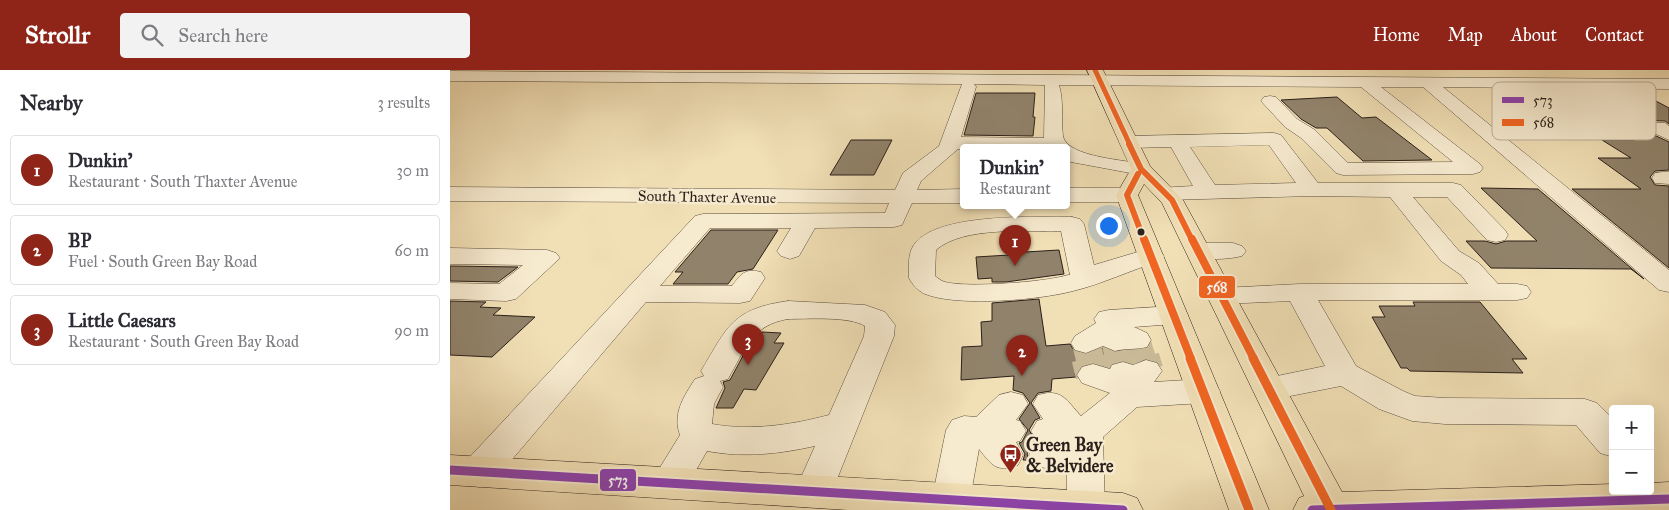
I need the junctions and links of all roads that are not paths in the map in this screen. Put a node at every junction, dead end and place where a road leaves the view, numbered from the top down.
1 (1238, 70) edge
2 (1387, 70) edge
3 (1614, 70) edge
4 (659, 73) edge
5 (948, 74) edge
6 (1097, 75) edge
7 (450, 76) edge
8 (1353, 78) edge
9 (1250, 81) junction
10 (1399, 82) junction
11 (1427, 82) junction
12 (1637, 82) edge
13 (969, 83) junction
14 (1055, 83) junction
15 (1492, 83) edge
16 (1656, 84) edge
17 (1669, 84) edge
18 (1270, 101) dead end
19 (1656, 127) edge
20 (1669, 134) edge
21 (1492, 136) edge
22 (1496, 140) edge
23 (1177, 141) junction
24 (1129, 142) junction
25 (950, 143) junction
26 (1057, 144) edge
27 (960, 145) edge
28 (1070, 163) edge
29 (1070, 163) edge
30 (960, 178) edge
31 (1134, 182) junction
32 (908, 187) junction
33 (1312, 189) junction
34 (1396, 191) junction
35 (1208, 192) junction
36 (1166, 193) junction
37 (450, 194) edge
38 (960, 195) edge
39 (1012, 215) edge
40 (807, 221) junction
41 (1496, 235) dead end
42 (790, 251) dead end
43 (1199, 251) junction
44 (1233, 251) dead end
45 (450, 256) edge
46 (1151, 256) junction
47 (1092, 275) junction
48 (752, 278) dead end
49 (1161, 283) junction
50 (1669, 284) edge
51 (450, 291) edge
52 (1300, 292) junction
53 (1490, 292) junction
54 (1517, 292) dead end
55 (638, 294) junction
56 (1222, 296) junction
57 (1174, 315) junction
58 (1086, 343) dead end
59 (1345, 374) junction
60 (1270, 388) junction
61 (1203, 391) junction
62 (842, 425) junction
63 (1002, 430) dead end
64 (698, 436) junction
65 (1609, 438) edge
66 (464, 471) edge
67 (670, 482) junction
68 (814, 491) junction
69 (1662, 494) edge
70 (951, 499) junction
71 (1086, 508) junction
72 (1122, 510) edge
73 (1250, 510) edge
74 (1312, 510) edge
75 (1331, 510) edge

1 - 9 street
2 - 10 street
3 - 12 street
4 - 5 street
4 - 7 street
5 - 13 street
6 - 9 street
6 - 14 street
6 - 24 main road
8 - 9 street
8 - 10 street
8 - 18 street
10 - 11 street
11 - 15 street
11 - 21 street
13 - 14 street
13 - 25 street
14 - 26 street
16 - 17 street
19 - 20 street
22 - 50 street
23 - 24 street
23 - 33 street
23 - 35 street
24 - 31 main road
25 - 27 street
25 - 32 street
28 - 31 street
29 - 31 street
30 - 32 street
31 - 36 main road
31 - 46 main road
32 - 37 street, South Thaxter Avenue
32 - 38 street, South Thaxter Avenue
32 - 40 street
33 - 34 street
33 - 35 street
34 - 41 street
34 - 53 street
35 - 36 street
36 - 43 main road
39 - 47 street
39 - 47 street
40 - 42 street
40 - 55 street
43 - 44 street
43 - 56 main road
45 - 51 street
46 - 47 street
46 - 49 main road
47 - 49 street
48 - 55 street
49 - 57 main road
52 - 53 street
52 - 56 street
52 - 59 street
53 - 54 street
55 - 66 street
56 - 60 main road
57 - 58 street
57 - 61 main road
59 - 60 street
59 - 65 street
60 - 75 main road
61 - 71 street
61 - 73 main road
62 - 64 street
62 - 64 street
62 - 68 street
63 - 70 street
64 - 67 street
66 - 67 main road
67 - 68 main road
68 - 70 main road
69 - 75 main road
70 - 71 main road
71 - 72 main road
74 - 75 main road

